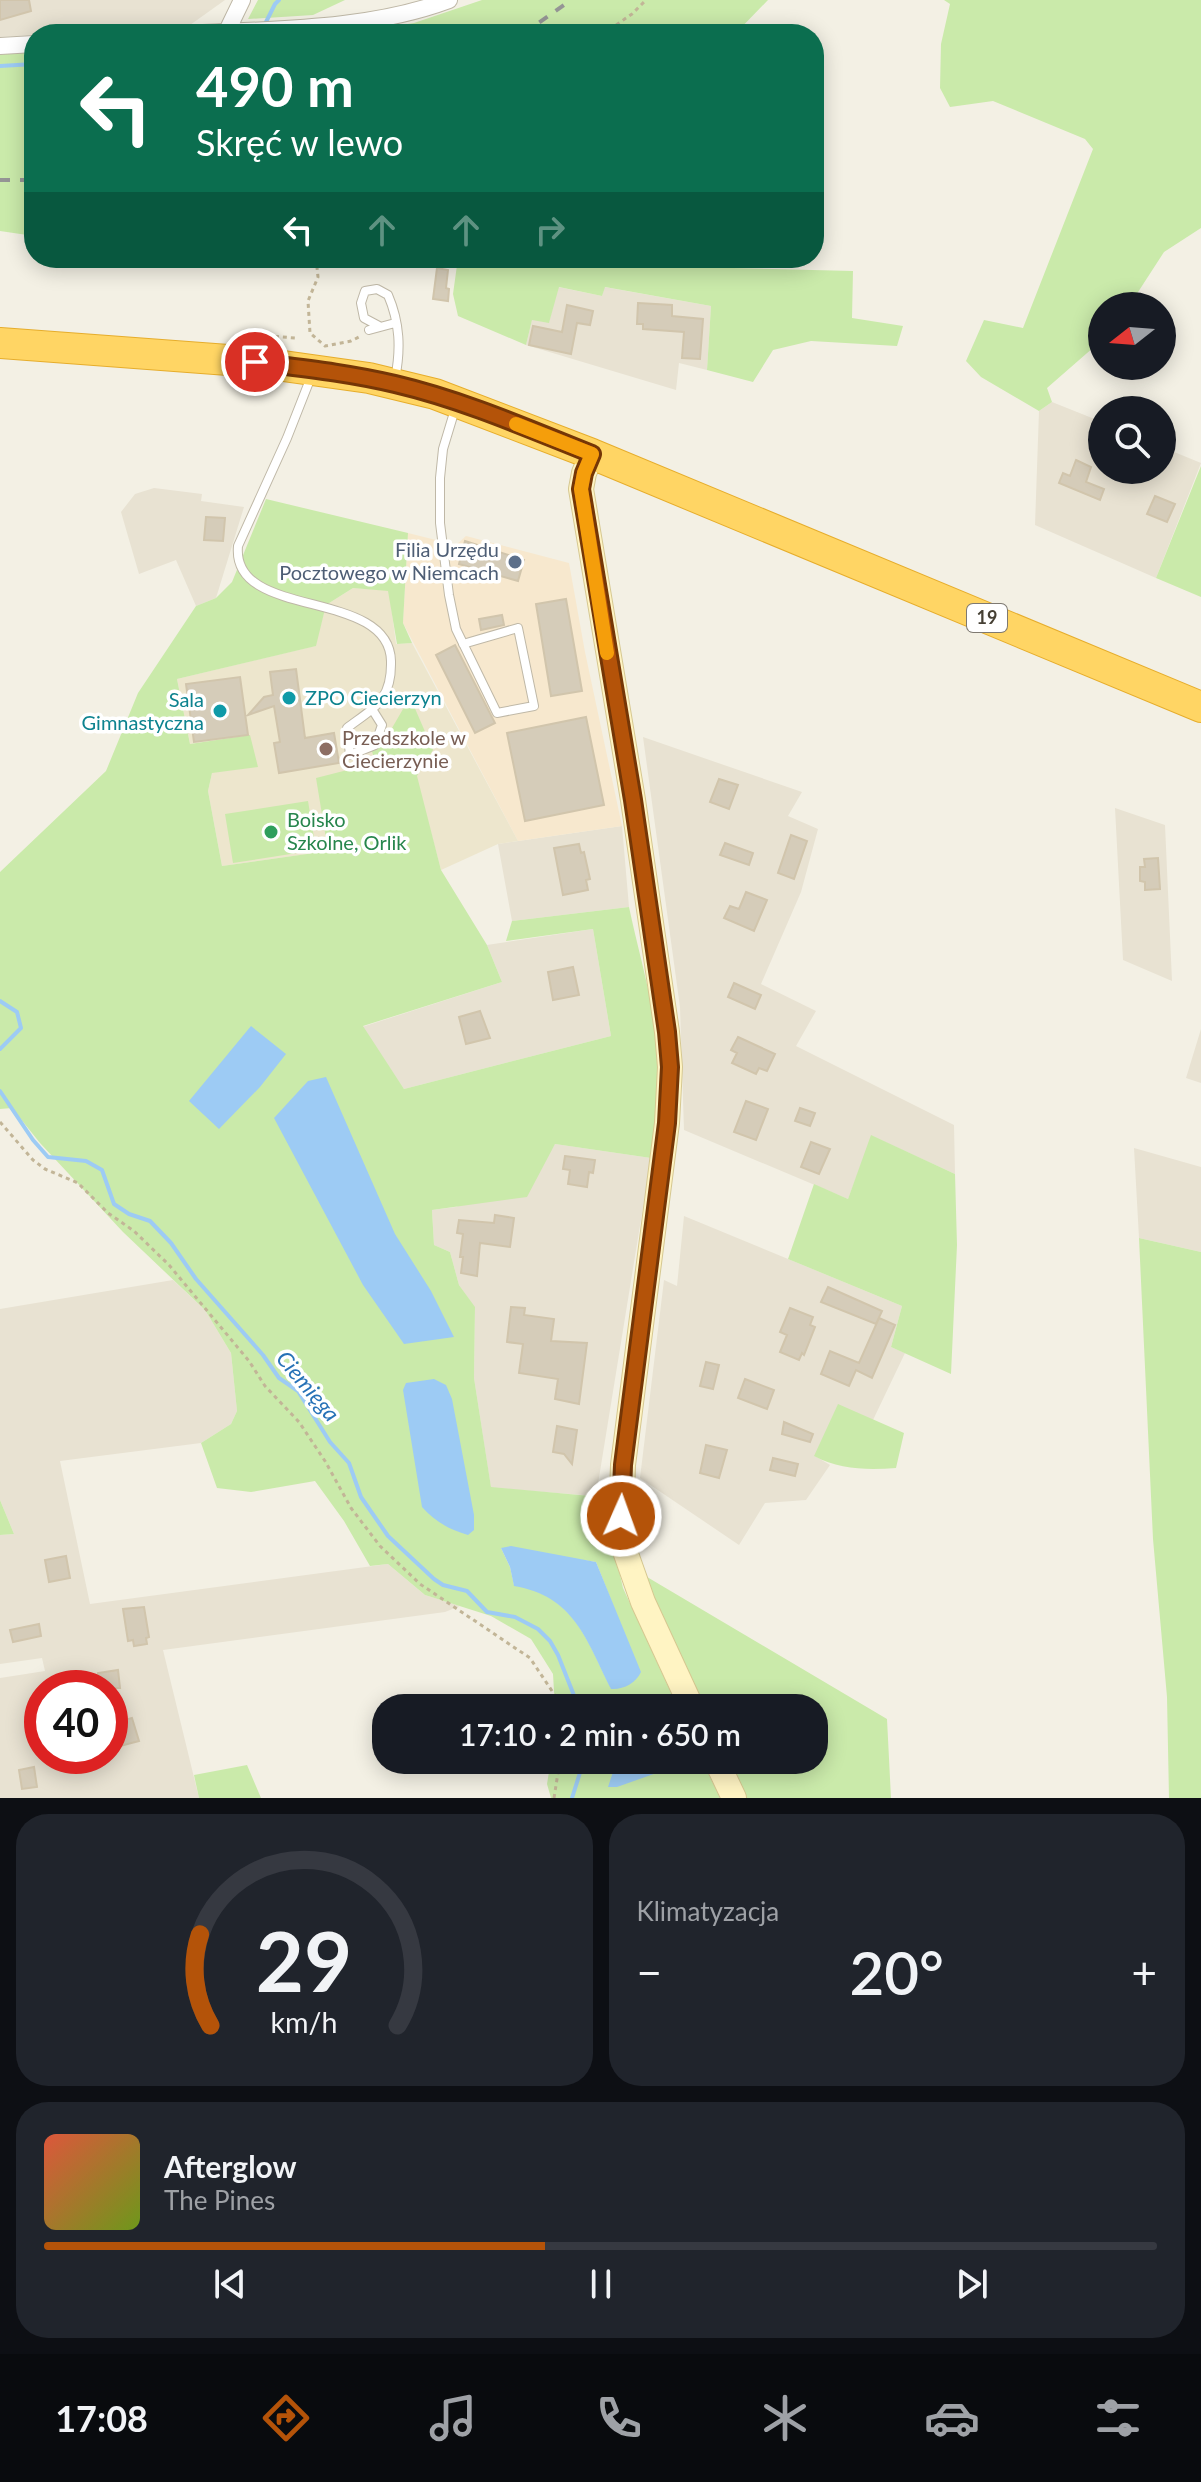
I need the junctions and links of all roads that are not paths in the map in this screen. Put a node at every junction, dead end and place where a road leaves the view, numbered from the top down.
1 (242, 0) edge
2 (449, 0) edge
3 (237, 24) edge
4 (322, 24) edge
5 (24, 45) edge
6 (0, 46) edge
7 (395, 323) junction
8 (379, 326) junction
9 (369, 330) road end
10 (0, 343) edge
11 (313, 370) junction
12 (394, 383) junction
13 (458, 402) junction
14 (592, 454) junction
15 (463, 644) junction
16 (1201, 707) edge
17 (372, 709) junction
18 (686, 1694) edge
19 (723, 1774) edge
20 (734, 1798) edge

1 - 3 street
2 - 4 street
5 - 6 street
7 - 8 lane
7 - 8 lane
7 - 12 lane
8 - 9 lane
10 - 11 highway, 19
11 - 12 highway, 19
11 - 17 lane
12 - 13 highway, 19
13 - 14 highway, 19
13 - 15 lane
14 - 16 highway, 19
14 - 18 street
15 - 15 lane
17 - 17 lane
19 - 20 street

